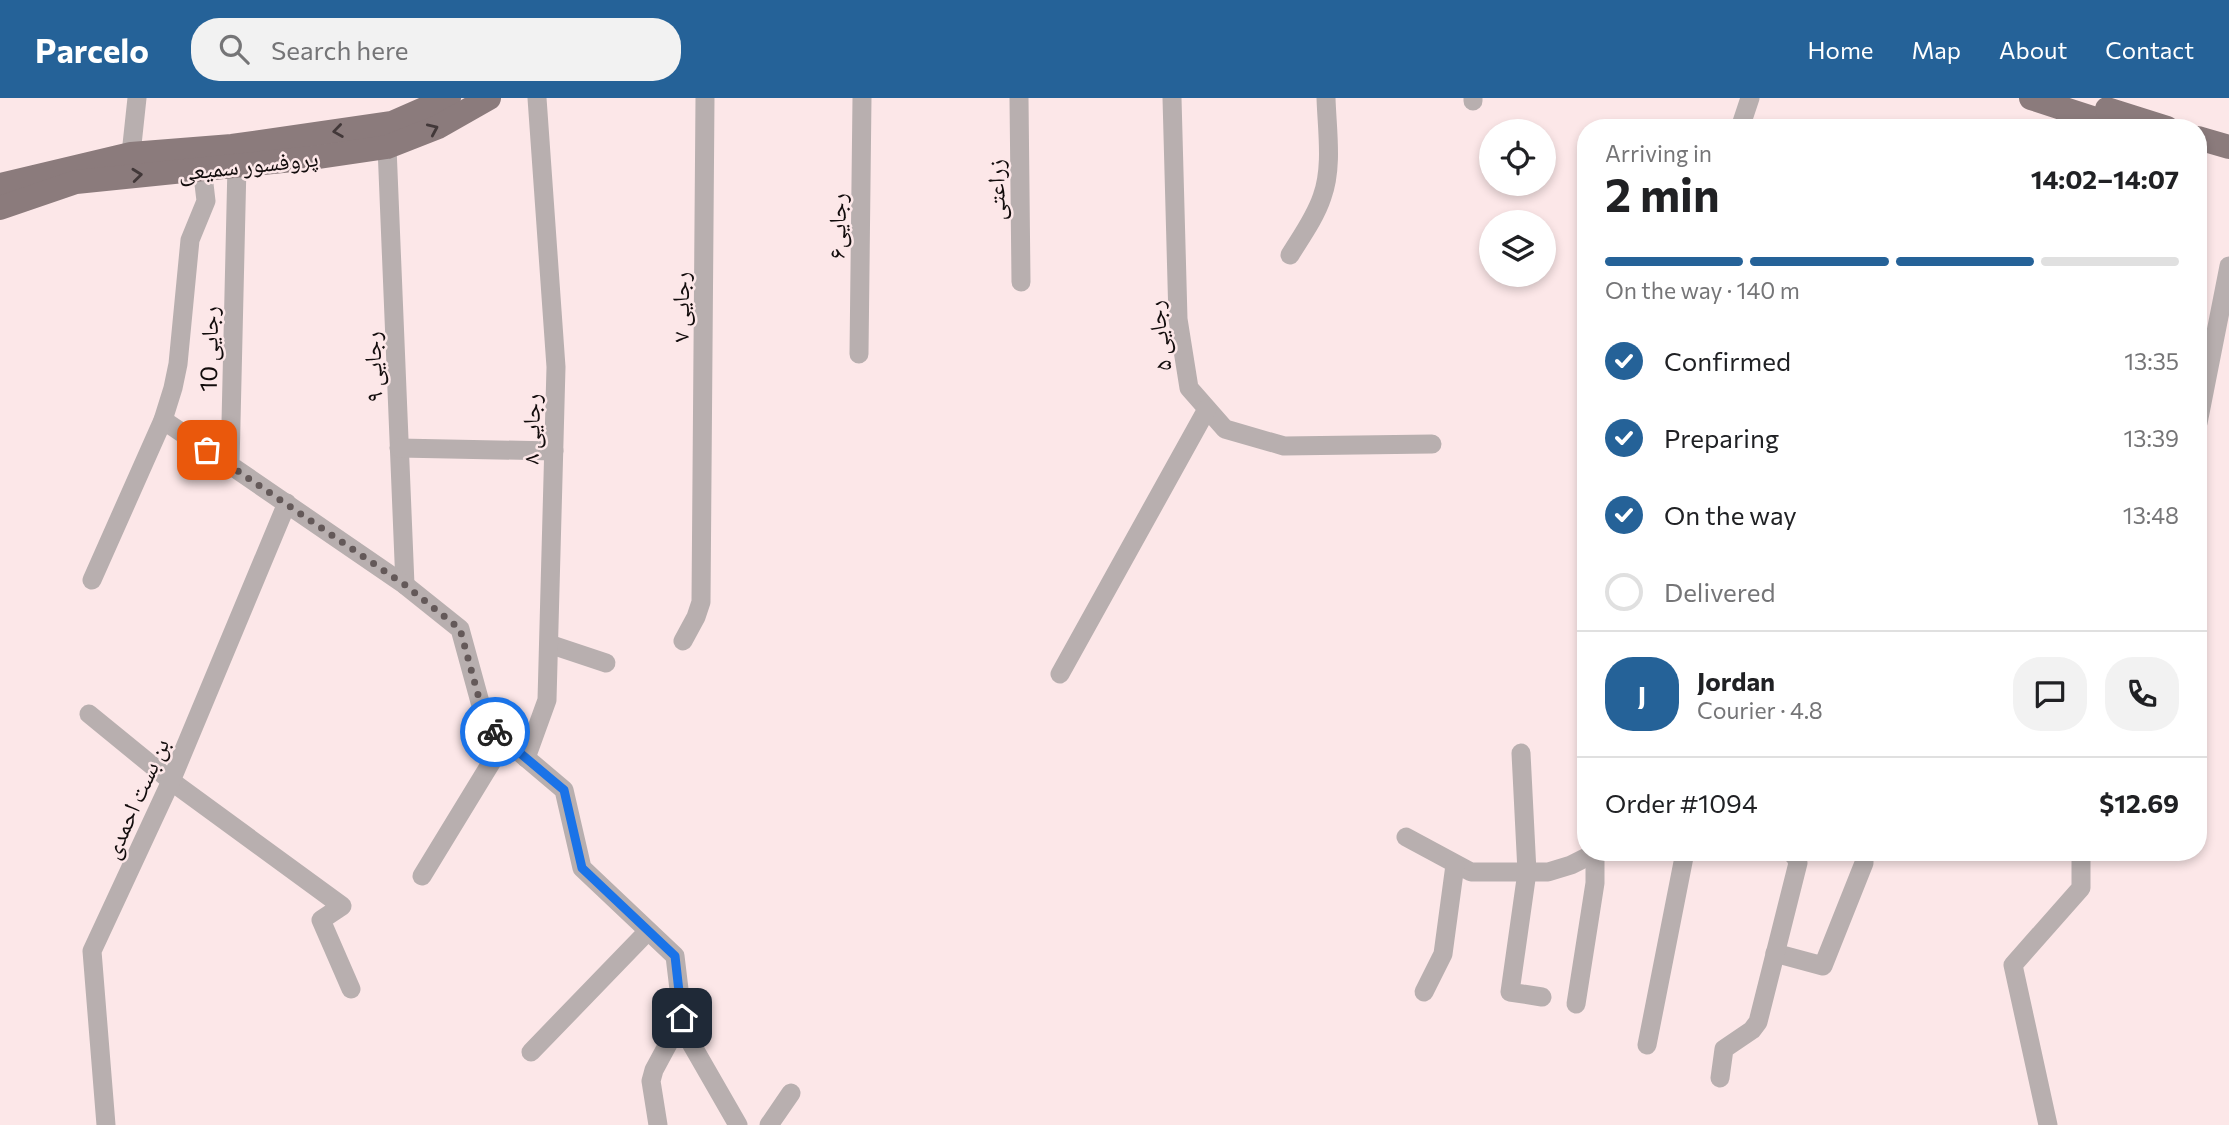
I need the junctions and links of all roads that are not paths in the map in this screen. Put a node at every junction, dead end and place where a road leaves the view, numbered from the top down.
1 (137, 98) edge
2 (449, 98) edge
3 (489, 98) edge
4 (537, 98) edge
5 (705, 98) edge
6 (862, 98) edge
7 (1018, 98) edge
8 (1172, 98) edge
9 (1326, 98) edge
10 (1749, 98) edge
11 (2031, 98) edge
12 (2081, 98) edge
13 (1743, 119) edge
14 (2095, 119) edge
15 (2138, 119) edge
16 (2207, 141) edge
17 (387, 147) junction
18 (2229, 147) edge
19 (2207, 153) edge
20 (131, 154) junction
21 (2229, 160) edge
22 (237, 165) junction
23 (197, 169) junction
24 (0, 185) edge
25 (0, 208) edge
26 (1290, 256) dead end
27 (2229, 266) edge
28 (1021, 282) dead end
29 (859, 354) dead end
30 (2207, 377) edge
31 (1207, 409) junction
32 (163, 420) junction
33 (1432, 444) dead end
34 (400, 448) junction
35 (554, 452) junction
36 (230, 465) junction
37 (287, 503) junction
38 (92, 580) dead end
39 (405, 585) junction
40 (682, 641) dead end
41 (549, 644) junction
42 (606, 663) dead end
43 (1060, 674) dead end
44 (89, 713) dead end
45 (505, 740) junction
46 (1521, 753) dead end
47 (526, 758) junction
48 (171, 780) junction
49 (1406, 837) dead end
50 (1578, 861) edge
51 (1596, 861) edge
52 (1683, 861) edge
53 (1797, 861) edge
54 (1864, 861) edge
55 (2081, 861) edge
56 (1455, 865) junction
57 (1527, 872) junction
58 (422, 876) dead end
59 (648, 931) junction
60 (1775, 953) junction
61 (351, 989) dead end
62 (1424, 992) dead end
63 (1542, 997) dead end
64 (1576, 1004) dead end
65 (682, 1018) junction
66 (1647, 1045) dead end
67 (531, 1052) dead end
68 (1720, 1078) dead end
69 (791, 1093) dead end
70 (106, 1125) edge
71 (658, 1125) edge
72 (738, 1125) edge
73 (769, 1125) edge
74 (2048, 1125) edge

1 - 20 street
2 -> 20 main road, پروفسور سمیعی
17 -> 3 main road, پروفسور سمیعی
4 - 35 street, رجایی ۸
5 - 40 street, رجایی ۷
6 - 29 street, رجایی۶
7 - 28 street, زراعتی
8 - 31 street, رجایی ۵
9 - 26 street
10 - 13 street
11 - 14 main road
12 - 15 main road
16 - 18 main road
17 - 22 main road, پروفسور سمیعی
17 - 34 street, رجایی ۹
19 - 21 main road
20 - 24 main road, پروفسور سمیعی
22 - 23 main road, پروفسور سمیعی
22 - 36 street, رجایی 10
25 -> 23 main road, پروفسور سمیعی
23 - 32 street
27 - 30 street
31 - 33 street, رجایی ۵
31 - 43 street
32 - 36 street
32 - 38 street
34 - 35 street
34 - 39 street, رجایی ۹
35 - 41 street, رجایی ۸
36 - 37 street
37 - 39 street
37 - 48 street, بن بست احمدی
39 - 45 street
41 - 42 street
41 - 47 street, رجایی ۸
44 - 48 street
45 - 47 street
45 - 58 street
46 - 57 street
47 - 59 street
48 - 61 street
48 - 70 street, بن بست احمدی
49 - 56 street
50 - 57 street
51 - 64 street
52 - 66 street
53 - 60 street
54 - 60 street
55 - 74 street
56 - 57 street
56 - 62 street
57 - 63 street
59 - 65 street
59 - 67 street
60 - 68 street
65 - 71 street
65 - 72 street
69 - 73 street

